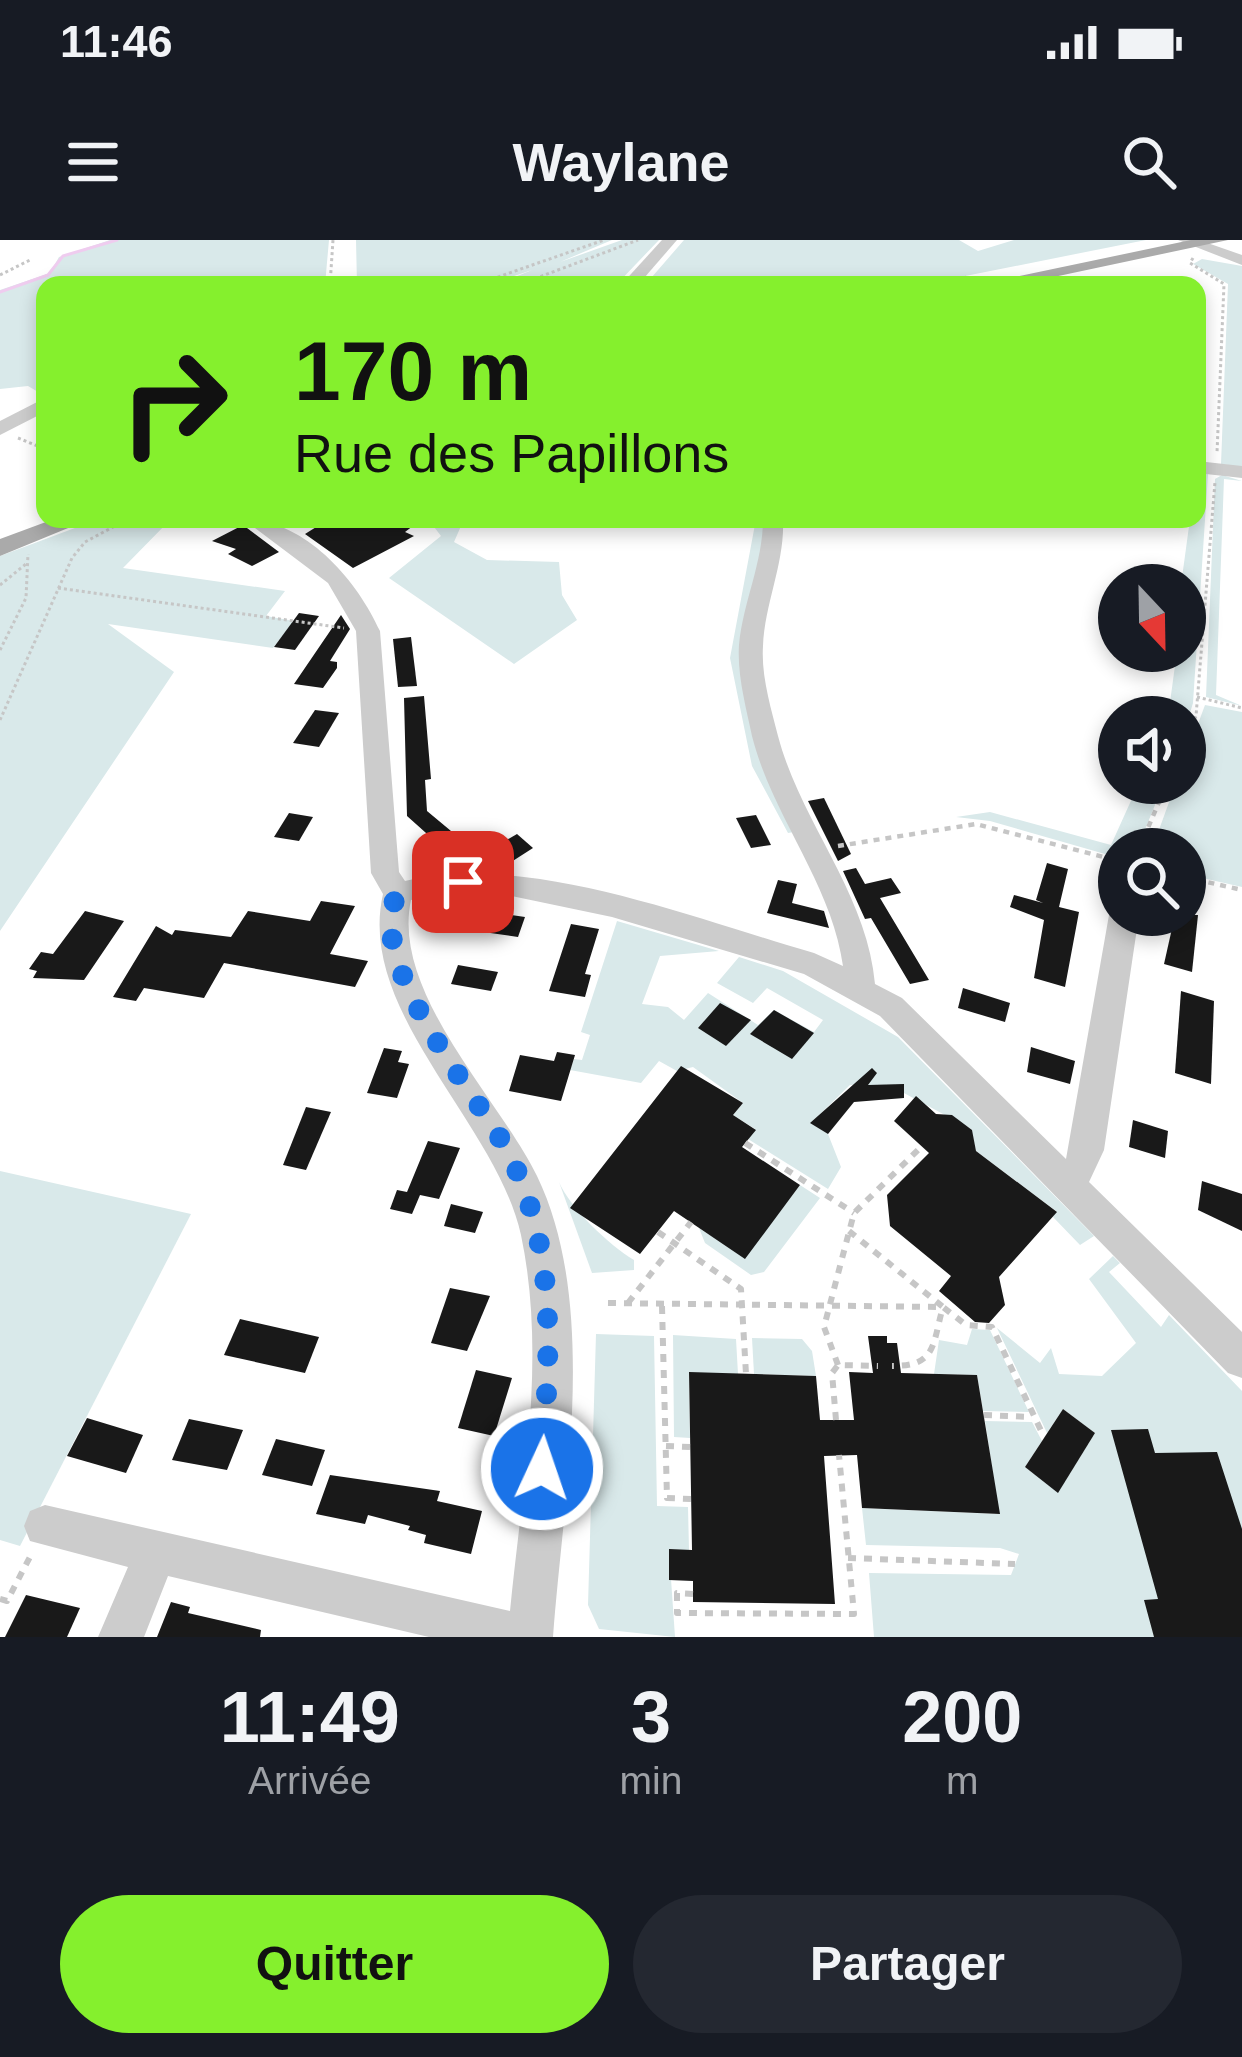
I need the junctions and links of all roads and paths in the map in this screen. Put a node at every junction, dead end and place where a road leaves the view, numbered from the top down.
1 (333, 240) edge
2 (604, 240) edge
3 (638, 240) edge
4 (670, 240) edge
5 (1219, 240) edge
6 (1191, 248) edge
7 (32, 259) dead end
8 (1242, 260) edge
9 (0, 275) edge
10 (331, 276) edge
11 (501, 276) edge
12 (542, 276) edge
13 (637, 276) edge
14 (1037, 276) edge
15 (36, 409) edge
16 (2, 429) edge
17 (36, 444) edge
18 (1206, 468) edge
19 (1242, 472) edge
20 (52, 528) edge
21 (112, 528) edge
22 (267, 528) edge
23 (773, 528) edge
24 (1204, 528) edge
25 (44, 531) junction
26 (0, 548) edge
27 (26, 564) junction
28 (0, 585) edge
29 (58, 588) junction
30 (368, 631) junction
31 (0, 650) edge
32 (1197, 696) edge
33 (1206, 699) edge
34 (1242, 708) edge
35 (0, 720) edge
36 (809, 851) junction
37 (1098, 856) edge
38 (1206, 882) edge
39 (1242, 890) edge
40 (398, 893) junction
41 (1121, 936) edge
42 (860, 990) junction
43 (745, 1143) dead end
44 (922, 1146) dead end
45 (1067, 1182) junction
46 (854, 1214) junction
47 (691, 1222) dead end
48 (849, 1231) junction
49 (658, 1232) dead end
50 (674, 1244) junction
51 (608, 1303) dead end
52 (627, 1304) junction
53 (662, 1304) junction
54 (741, 1305) junction
55 (830, 1306) junction
56 (943, 1307) junction
57 (1242, 1359) edge
58 (838, 1365) junction
59 (878, 1366) dead end
60 (892, 1366) dead end
61 (746, 1374) dead end
62 (984, 1415) dead end
63 (1035, 1417) junction
64 (836, 1420) dead end
65 (1044, 1437) dead end
66 (666, 1446) junction
67 (690, 1447) dead end
68 (838, 1456) dead end
69 (691, 1498) dead end
70 (45, 1526) joint
71 (158, 1549) junction
72 (848, 1558) junction
73 (1015, 1564) dead end
74 (690, 1593) dead end
75 (0, 1599) edge
76 (121, 1637) edge
77 (528, 1637) edge

1 - 10 path
2 - 11 path
3 - 12 path
4 - 13 street
5 - 6 main road
6 - 8 street
6 - 14 main road
6 - 18 path
7 - 9 path
15 - 16 street
16 - 17 path
18 - 19 street
20 - 25 main road
21 - 29 path
22 - 30 street
23 - 36 street
24 - 32 path
25 - 26 main road
25 - 27 path
27 - 28 path
27 - 31 path
29 - 30 path
29 - 35 path
30 - 40 street
33 - 34 path
36 - 37 path
36 - 42 street
38 - 39 path
40 - 42 street
40 - 77 street
41 - 45 street
42 - 45 street
43 - 46 path
44 - 46 path
45 - 57 street
46 - 48 path
47 - 50 path
48 - 55 path
48 - 56 path
49 - 50 path
50 - 52 path
50 - 54 path
51 - 52 path
52 - 53 path
53 - 54 path
53 - 66 path
54 - 55 path
54 - 61 path
55 - 56 path
55 - 58 path
56 - 60 path
56 - 63 path
58 - 59 path
58 - 64 path
62 - 63 path
63 - 65 path
66 - 67 path
66 - 69 path
68 - 72 path
70 - 71 street
70 - 75 path
71 - 76 street
71 - 77 street
72 - 73 path
72 - 74 path

